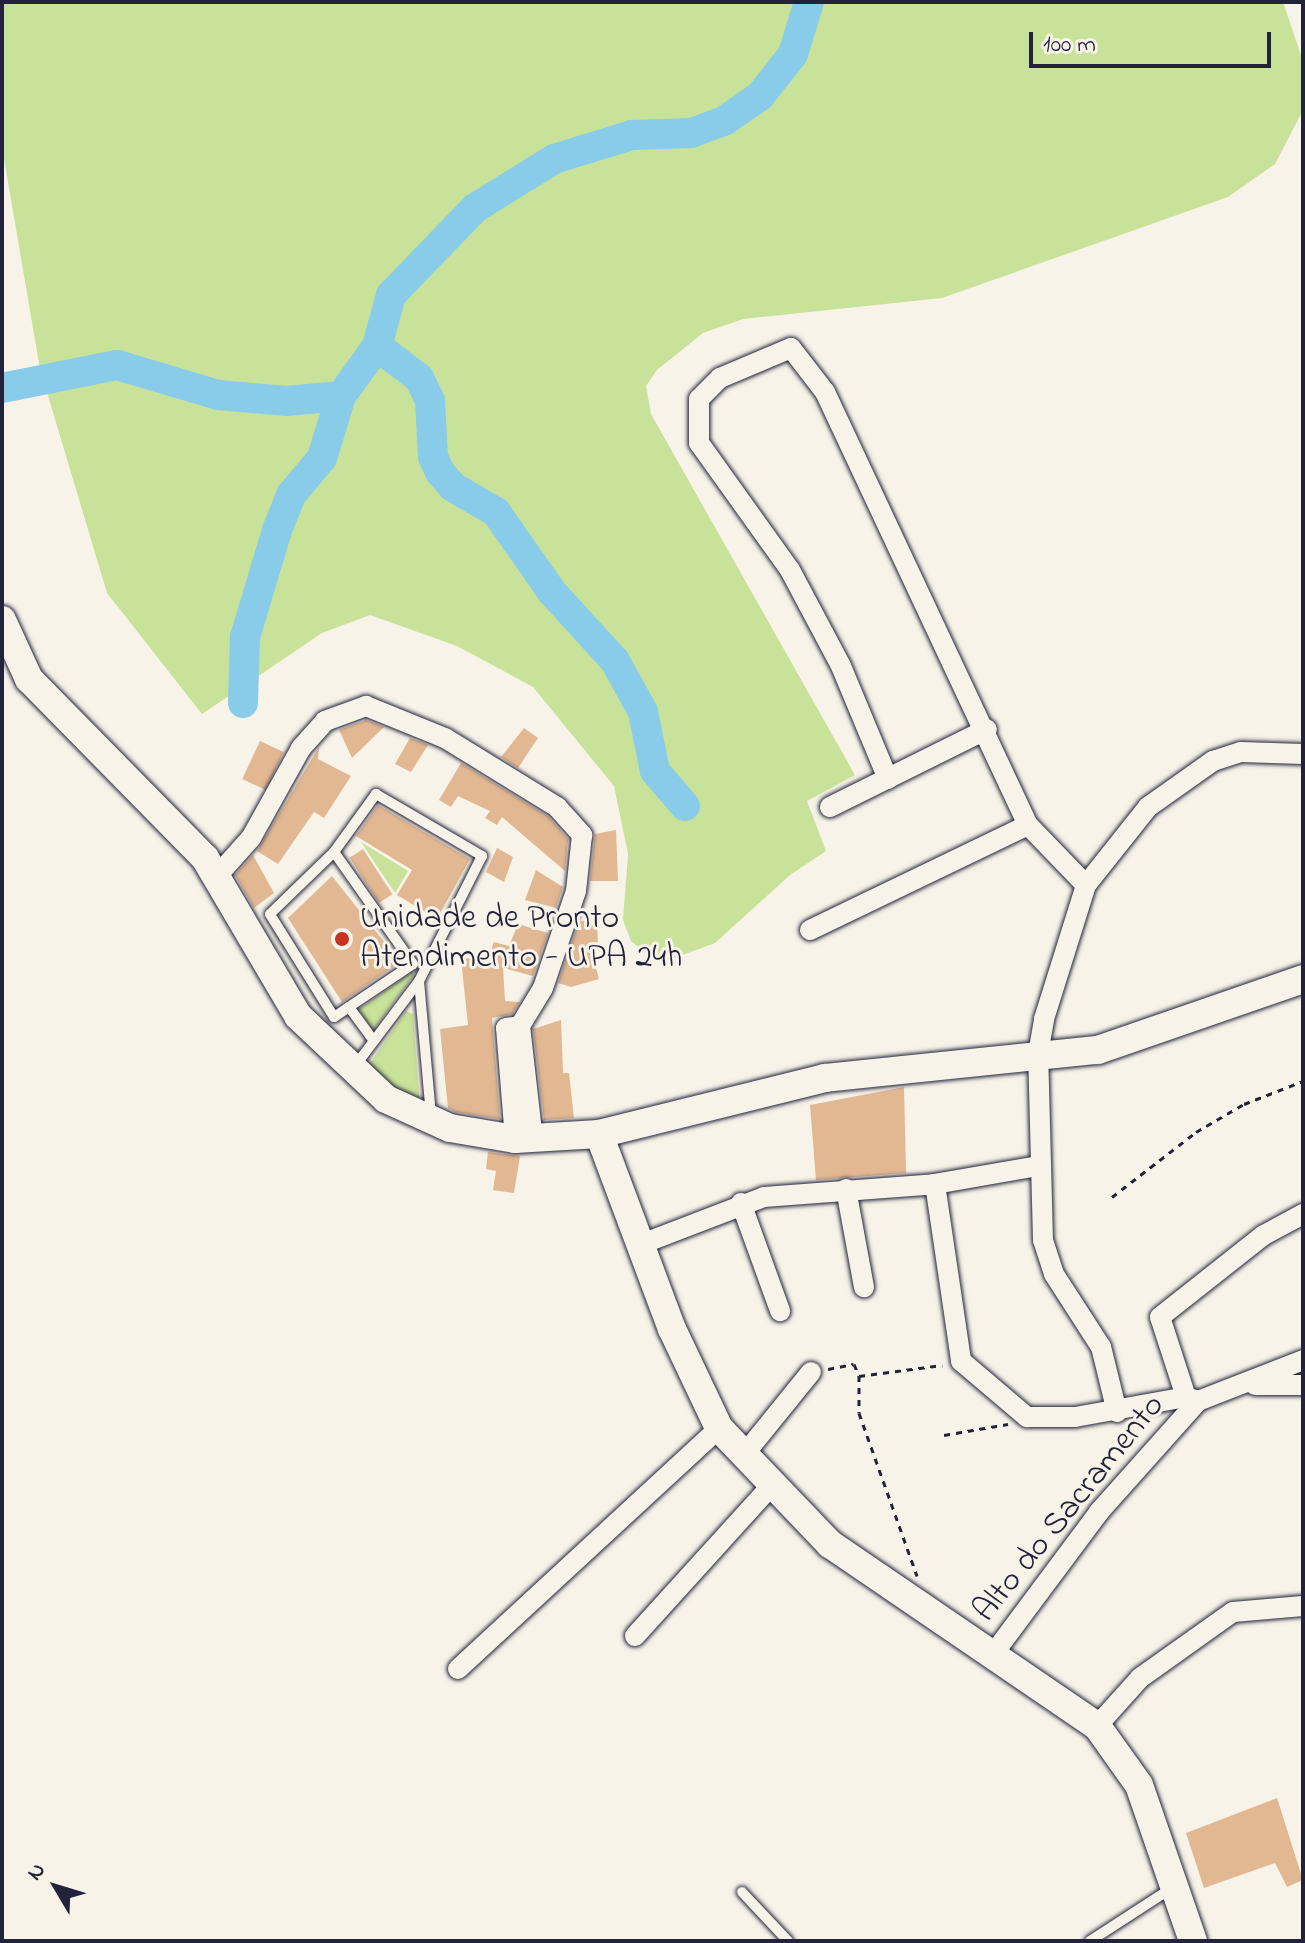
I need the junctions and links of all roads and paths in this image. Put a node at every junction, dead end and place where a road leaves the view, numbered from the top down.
1 (2, 620) edge
2 (987, 729) junction
3 (1303, 754) edge
4 (888, 779) junction
5 (830, 807) dead end
6 (1028, 825) junction
7 (334, 852) junction
8 (216, 877) junction
9 (1086, 885) junction
10 (810, 930) dead end
11 (284, 936) junction
12 (257, 951) junction
13 (1303, 979) edge
14 (419, 981) junction
15 (349, 1007) junction
16 (374, 1041) junction
17 (1038, 1054) junction
18 (351, 1071) junction
19 (1303, 1081) edge
20 (432, 1121) junction
21 (599, 1134) junction
22 (524, 1140) junction
23 (1038, 1166) junction
24 (935, 1184) junction
25 (846, 1189) junction
26 (1112, 1197) dead end
27 (741, 1203) junction
28 (1303, 1214) edge
29 (639, 1245) junction
30 (864, 1287) dead end
31 (780, 1311) dead end
32 (1303, 1360) edge
33 (961, 1361) junction
34 (811, 1372) joint
35 (859, 1376) junction
36 (1303, 1385) edge
37 (1236, 1386) junction
38 (1192, 1399) junction
39 (1117, 1412) junction
40 (1027, 1417) junction
41 (719, 1428) junction
42 (944, 1435) dead end
43 (743, 1456) junction
44 (771, 1486) junction
45 (901, 1596) junction
46 (1303, 1606) edge
47 (635, 1636) dead end
48 (991, 1657) junction
49 (458, 1669) dead end
50 (1097, 1726) junction
51 (1174, 1887) junction
52 (742, 1892) dead end
53 (788, 1941) edge
54 (1090, 1941) edge
55 (1193, 1941) edge

1 - 8 street
2 - 4 street
2 - 4 street
2 - 6 street
3 - 9 street
4 - 5 street
6 - 9 street
6 - 10 street
7 - 11 lane
7 - 14 lane
7 - 15 lane
8 - 12 street
8 - 22 street
9 - 17 street, Alto do Sacramento
11 - 12 lane
11 - 15 lane
12 - 18 street
13 - 17 street
14 - 16 lane
14 - 20 lane
15 - 16 lane
16 - 18 lane
17 - 21 street
17 - 23 street, Alto do Sacramento
18 - 20 street
19 - 26 path
20 - 22 street
21 - 22 street
21 - 29 street
23 - 24 street
23 - 39 street, Alto do Sacramento
24 - 25 street
24 - 33 street
25 - 27 street
25 - 30 street
27 - 29 street
27 - 31 street
28 - 38 street, Alto do Sacramento
29 - 41 street
32 - 37 street
33 - 35 path
33 - 40 street
34 - 35 path
34 - 43 street
35 - 45 path
36 - 37 street
37 - 38 street
38 - 39 street
38 - 48 street, Alto do Sacramento
39 - 40 street
40 - 42 path
41 - 43 street
41 - 49 street
43 - 44 street
44 - 45 street
44 - 47 street
45 - 48 street
46 - 50 street
48 - 50 street
50 - 51 street
51 - 54 lane
51 - 55 street
52 - 53 lane

